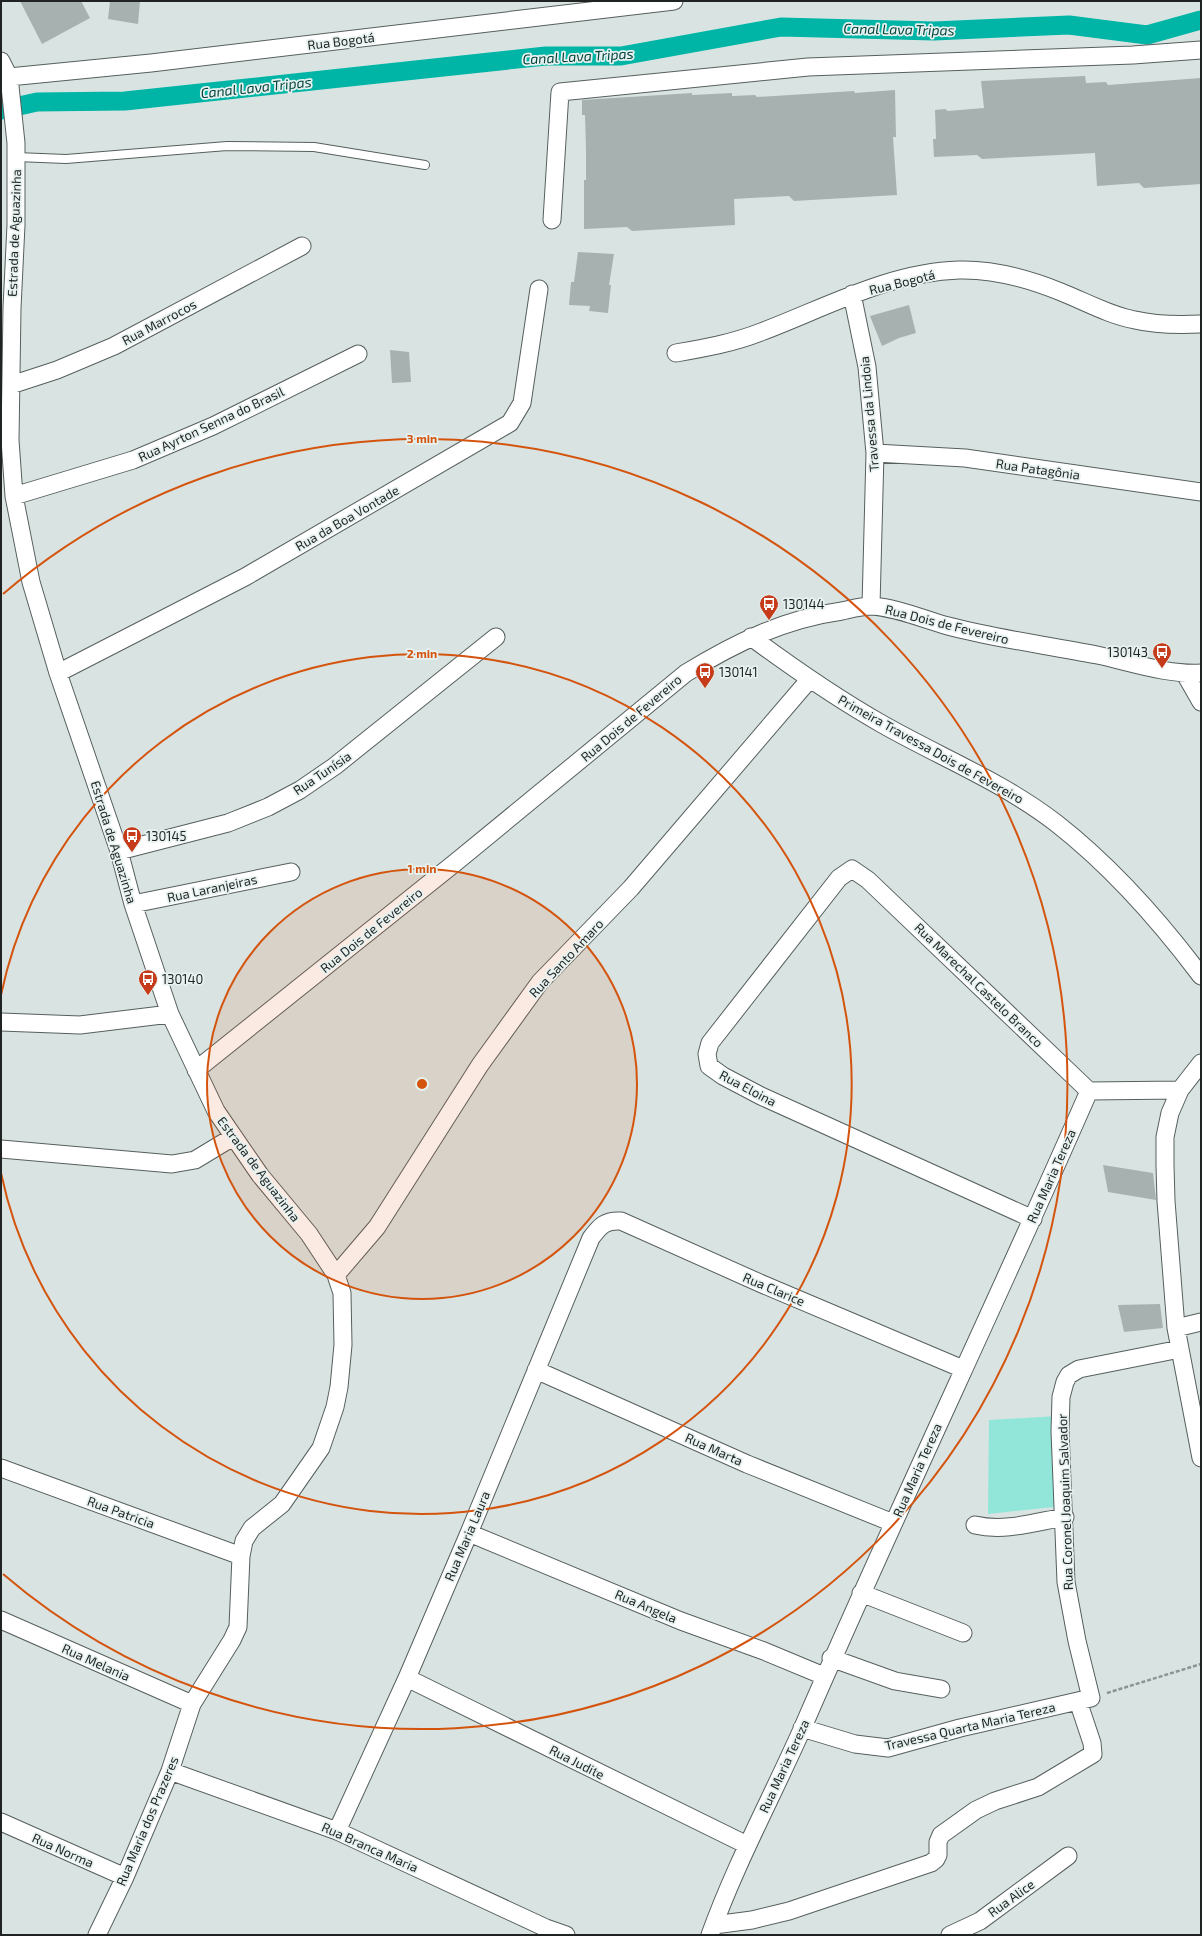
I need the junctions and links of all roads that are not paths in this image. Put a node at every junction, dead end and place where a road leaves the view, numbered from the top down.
1 (674, 1) edge
2 (1201, 50) edge
3 (1, 61) edge
4 (8, 77) junction
5 (16, 150) junction
6 (425, 164) dead end
7 (552, 220) dead end
8 (302, 246) dead end
9 (539, 289) dead end
10 (852, 294) junction
11 (6, 308) edge
12 (1201, 324) edge
13 (676, 353) dead end
14 (358, 354) dead end
15 (12, 385) junction
16 (875, 453) junction
17 (1201, 492) edge
18 (14, 496) junction
19 (9, 518) edge
20 (871, 606) junction
21 (496, 637) dead end
22 (751, 637) junction
23 (58, 673) junction
24 (1193, 673) edge
25 (809, 680) junction
26 (1201, 702) edge
27 (119, 851) junction
28 (291, 872) dead end
29 (868, 880) joint
30 (133, 904) junction
31 (1201, 976) edge
32 (170, 1014) junction
33 (1, 1022) edge
34 (1201, 1063) edge
35 (196, 1070) junction
36 (1180, 1090) junction
37 (1089, 1091) junction
38 (233, 1137) junction
39 (1, 1149) edge
40 (1033, 1219) junction
41 (591, 1238) joint
42 (336, 1275) junction
43 (1201, 1322) edge
44 (1176, 1328) junction
45 (1180, 1349) junction
46 (963, 1369) junction
47 (536, 1370) junction
48 (1201, 1458) edge
49 (1, 1468) edge
50 (1065, 1517) junction
51 (893, 1524) junction
52 (975, 1525) dead end
53 (469, 1533) junction
54 (241, 1556) junction
55 (861, 1593) junction
56 (1, 1620) edge
57 (963, 1633) dead end
58 (831, 1658) junction
59 (824, 1676) junction
60 (407, 1678) junction
61 (941, 1689) dead end
62 (1085, 1699) junction
63 (192, 1704) junction
64 (802, 1728) junction
65 (170, 1771) junction
66 (1, 1822) edge
67 (337, 1831) junction
68 (747, 1845) junction
69 (1068, 1856) dead end
70 (125, 1877) junction
71 (712, 1930) edge
72 (97, 1935) edge
73 (566, 1935) edge
74 (950, 1935) edge

1 - 4 street, Rua Bogotá
2 - 7 street
3 - 4 street, Estrada de Aguazinha
4 - 5 street, Estrada de Aguazinha
5 - 6 lane
5 - 11 street, Estrada de Aguazinha
8 - 15 street, Rua Marrocos
9 - 23 street, Rua da Boa Vontade
10 - 12 street, Rua Bogotá
10 - 13 street, Rua Bogotá
10 - 16 street, Travessa da Lindoia
11 - 15 street, Estrada de Aguazinha
14 - 18 street, Rua Ayrton Senna do Brasil
15 - 18 street, Estrada de Aguazinha
16 - 17 street, Rua Patagônia
16 - 20 street, Travessa da Lindoia
18 - 19 street, Estrada de Aguazinha
19 - 23 street, Estrada de Aguazinha
20 - 22 street, Rua Dois de Fevereiro
20 - 24 street, Rua Dois de Fevereiro
21 - 27 street, Rua Tunísia
22 - 25 street, Primeira Travessa Dois de Fevereiro
22 - 35 street, Rua Dois de Fevereiro
23 - 27 street, Estrada de Aguazinha
24 - 26 street
25 - 31 street, Primeira Travessa Dois de Fevereiro
25 - 42 street, Rua Santo Amaro
27 - 30 street, Estrada de Aguazinha
28 - 30 street, Rua Laranjeiras
29 - 37 street, Rua Marechal Castelo Branco
29 - 40 street, Rua Eloina
30 - 32 street, Estrada de Aguazinha
32 - 33 street
32 - 35 street, Estrada de Aguazinha
34 - 36 street
35 - 38 street, Estrada de Aguazinha
36 - 37 street
36 - 44 street
37 - 40 street, Rua Maria Tereza
38 - 39 street
38 - 42 street, Estrada de Aguazinha
40 - 46 street, Rua Maria Tereza
41 - 46 street, Rua Clarice
41 - 47 street, Rua Maria Laura
42 - 54 street, Estrada de Aguazinha
43 - 44 street
44 - 45 street
45 - 48 street
45 - 50 street, Rua Coronel Joaquim Salvador
46 - 51 street, Rua Maria Tereza
47 - 51 street, Rua Marta
47 - 53 street, Rua Maria Laura
49 - 54 street, Rua Patricia
50 - 52 street
50 - 62 street, Rua Coronel Joaquim Salvador
51 - 55 street, Rua Maria Tereza
53 - 59 street, Rua Angela
53 - 60 street, Rua Maria Laura
54 - 63 street, Estrada de Aguazinha
55 - 57 street
55 - 58 street, Rua Maria Tereza
56 - 63 street, Rua Melania
58 - 59 street, Rua Maria Tereza
58 - 61 street
59 - 64 street, Rua Maria Tereza
60 - 67 street, Rua Maria Laura
60 - 68 street, Rua Judite
62 - 64 street, Travessa Quarta Maria Tereza
62 - 71 street, Rua Coronel Joaquim Salvador
63 - 65 street, Rua Maria dos Prazeres
64 - 68 street, Rua Maria Tereza
65 - 67 street, Rua Branca Maria
65 - 70 street, Rua Maria dos Prazeres
66 - 70 street, Rua Norma
67 - 73 street, Rua Branca Maria
68 - 71 street, Rua Maria Tereza
69 - 74 street, Rua Alice
70 - 72 street, Rua Maria dos Prazeres

